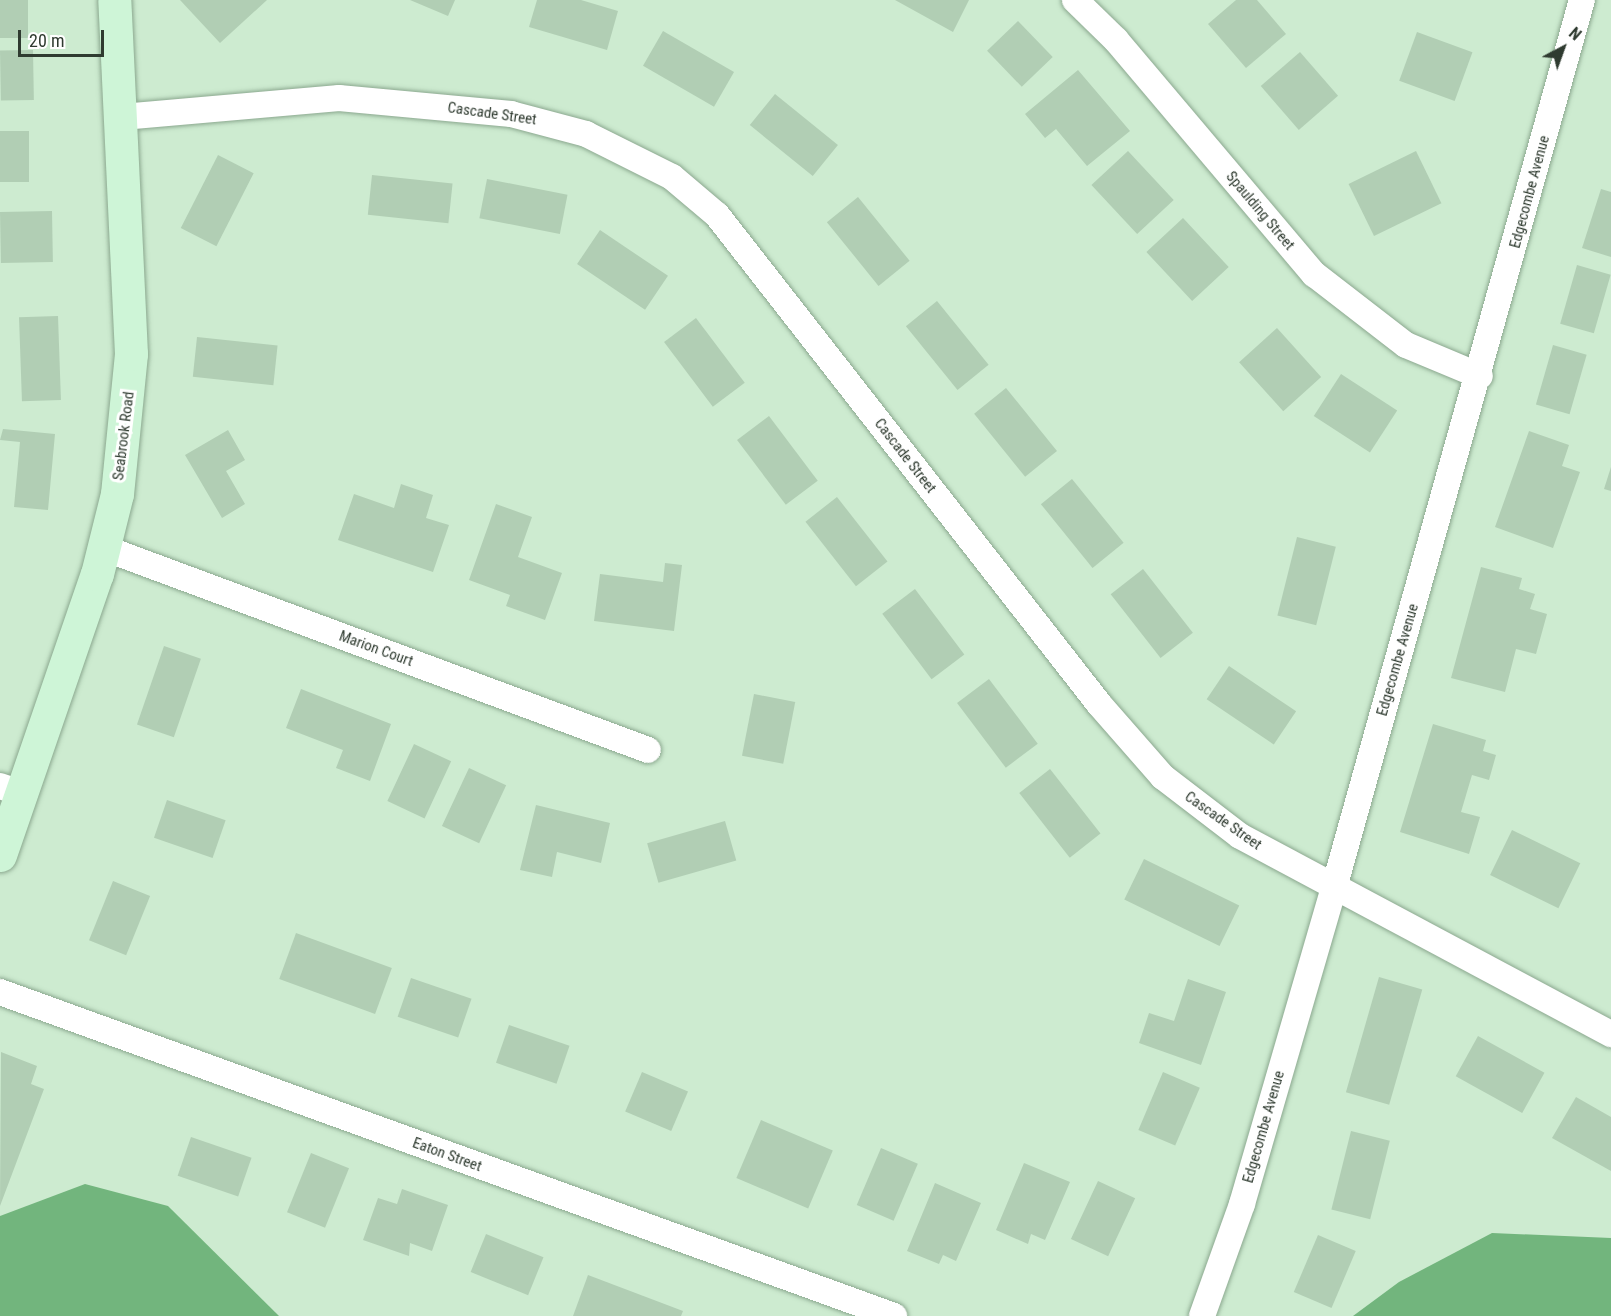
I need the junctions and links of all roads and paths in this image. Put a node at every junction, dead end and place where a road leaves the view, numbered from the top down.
1 (114, 0) edge
2 (1075, 0) edge
3 (1582, 0) edge
4 (122, 117) junction
5 (1480, 376) junction
6 (104, 548) junction
7 (648, 750) dead end
8 (10, 789) edge
9 (0, 855) edge
10 (1334, 888) junction
11 (0, 992) edge
12 (1611, 1034) edge
13 (894, 1316) edge
14 (1202, 1316) edge

1 - 4 street, Seabrook Road
2 - 5 street, Spaulding Street
3 - 5 street, Edgecombe Avenue
4 - 6 street, Seabrook Road
4 - 10 street, Cascade Street
5 - 10 street, Edgecombe Avenue
6 - 7 street, Marion Court
6 - 8 street, Seabrook Road
8 - 9 street, Seabrook Road
10 - 12 street, Cascade Street
10 - 14 street, Edgecombe Avenue
11 - 13 street, Eaton Street

